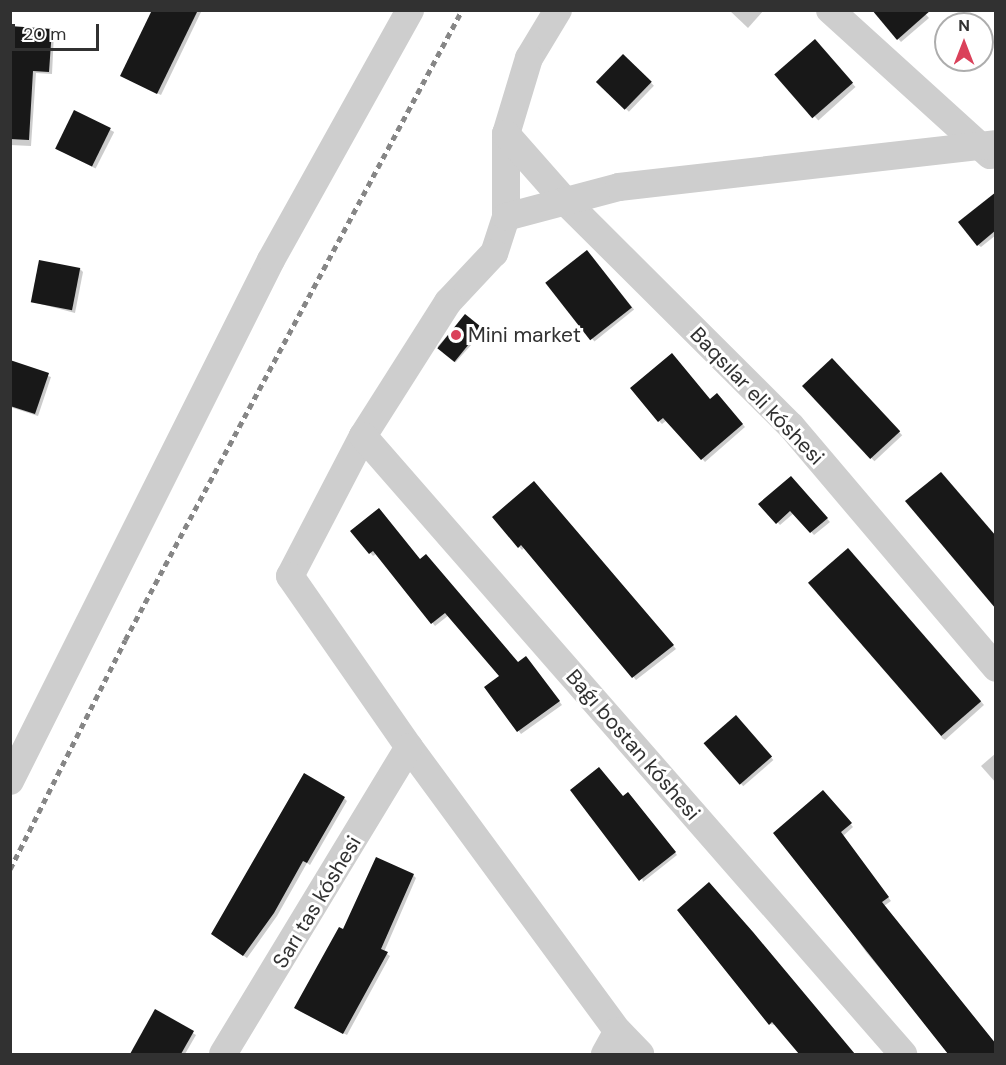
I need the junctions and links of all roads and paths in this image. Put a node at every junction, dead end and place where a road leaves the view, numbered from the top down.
1 (410, 10) edge
2 (558, 10) edge
3 (830, 10) edge
4 (506, 134) junction
5 (991, 150) edge
6 (565, 201) junction
7 (506, 217) junction
8 (363, 436) junction
9 (996, 668) edge
10 (409, 747) junction
11 (10, 781) edge
12 (612, 1043) edge
13 (223, 1054) edge
14 (640, 1054) edge
15 (903, 1054) edge

1 - 11 street
2 - 4 street
3 - 5 street
4 - 6 street, Baqsılar eli kóshesi
4 - 7 street
5 - 6 street
6 - 7 street
6 - 9 street, Baqsılar eli kóshesi
7 - 8 street
8 - 10 street
8 - 15 street, Baǵı bostan kóshesi
10 - 12 street
10 - 13 street, Sarı tas kóshesi
12 - 14 street

